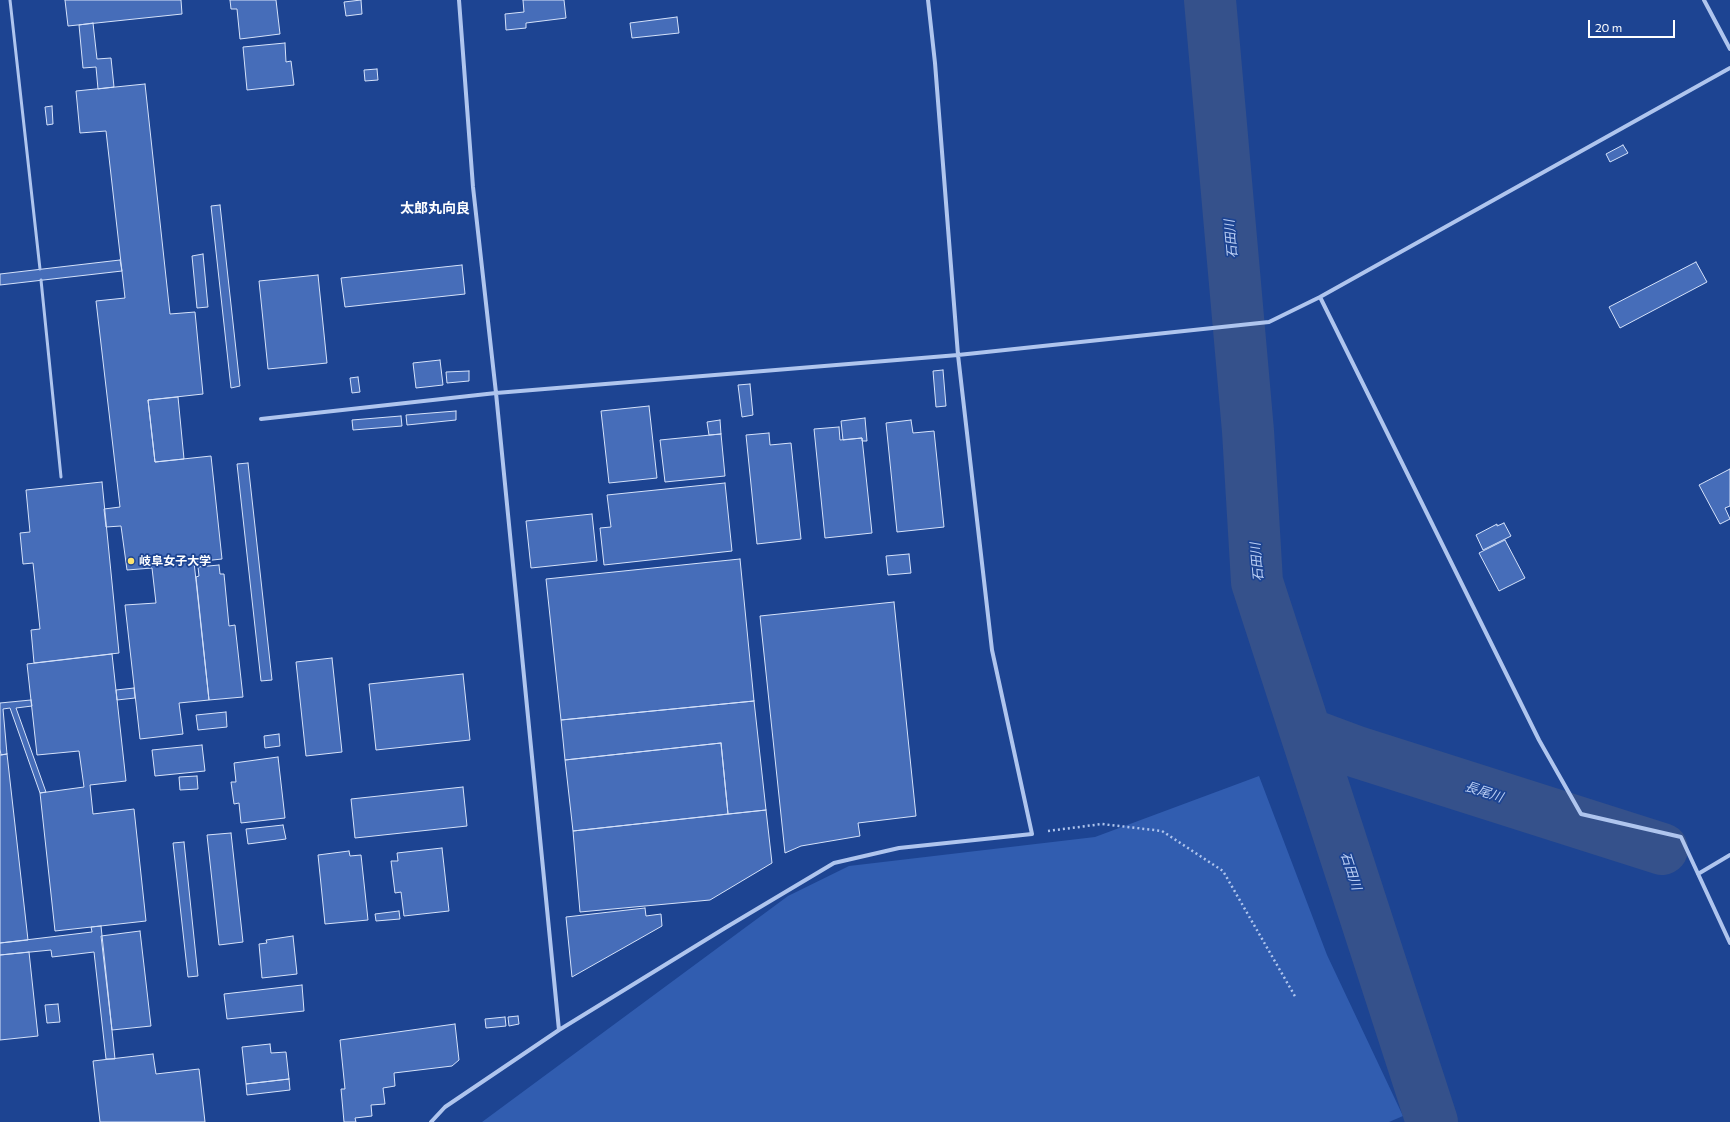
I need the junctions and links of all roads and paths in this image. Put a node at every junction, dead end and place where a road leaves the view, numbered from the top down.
1 (10, 0) edge
2 (459, 0) edge
3 (928, 0) edge
4 (1704, 0) edge
5 (1730, 49) edge
6 (1730, 68) edge
7 (40, 269) dead end
8 (41, 280) dead end
9 (1320, 298) junction
10 (958, 355) junction
11 (496, 393) junction
12 (261, 419) dead end
13 (62, 477) dead end
14 (1032, 834) junction
15 (1730, 855) edge
16 (1698, 874) junction
17 (1730, 943) edge
18 (1296, 998) dead end
19 (559, 1030) junction
20 (432, 1122) edge

1 - 7 lane
2 - 11 street
3 - 10 street
4 - 5 street
6 - 9 street
8 - 13 lane
9 - 10 street
9 - 16 street
10 - 11 street
10 - 14 street
11 - 12 street
11 - 19 street
14 - 18 path
14 - 19 street
15 - 16 street
16 - 17 street
19 - 20 street

